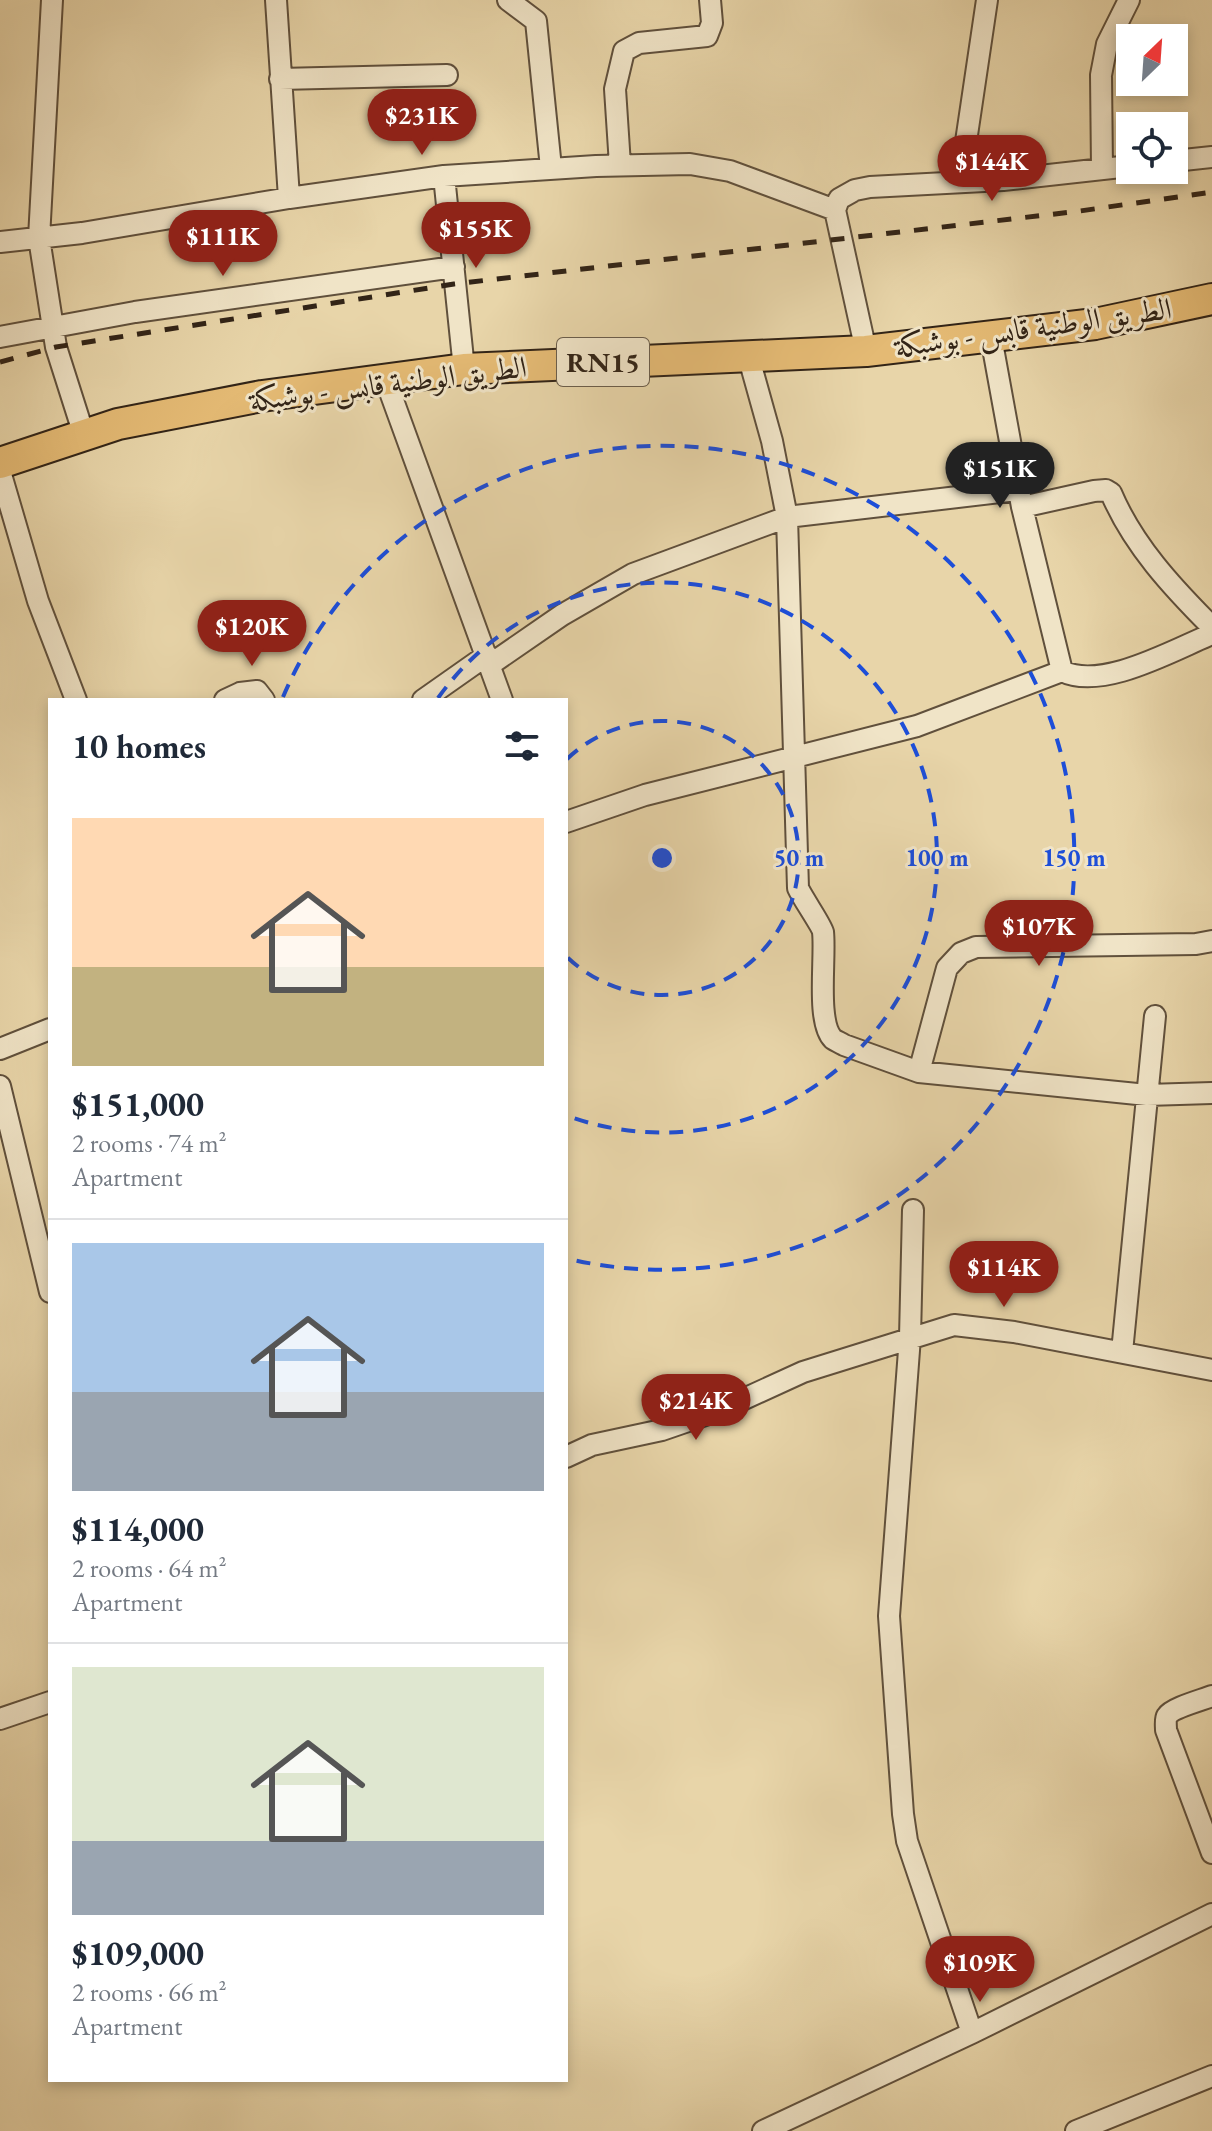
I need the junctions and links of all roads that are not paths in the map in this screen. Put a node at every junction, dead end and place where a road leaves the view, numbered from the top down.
1 (52, 0) edge
2 (276, 0) edge
3 (508, 0) edge
4 (538, 0) edge
5 (710, 0) edge
6 (987, 0) edge
7 (1129, 0) edge
8 (536, 21) junction
9 (447, 75) dead end
10 (280, 79) junction
11 (1212, 157) edge
12 (1188, 160) edge
13 (620, 165) junction
14 (551, 168) junction
15 (1116, 168) edge
16 (1102, 169) junction
17 (444, 176) junction
18 (960, 182) junction
19 (289, 198) junction
20 (835, 210) junction
21 (39, 238) junction
22 (0, 242) edge
23 (454, 267) junction
24 (1212, 299) edge
25 (53, 327) junction
26 (0, 337) edge
27 (991, 337) junction
28 (866, 351) junction
29 (748, 355) junction
30 (464, 369) junction
31 (386, 381) junction
32 (84, 435) junction
33 (0, 463) edge
34 (0, 471) edge
35 (1020, 498) junction
36 (787, 517) junction
37 (1212, 627) edge
38 (1212, 634) edge
39 (489, 659) junction
40 (1062, 671) junction
41 (75, 698) edge
42 (230, 698) edge
43 (262, 698) edge
44 (426, 698) edge
45 (501, 698) edge
46 (794, 755) junction
47 (568, 821) edge
48 (1212, 941) edge
49 (1155, 1016) dead end
50 (48, 1030) edge
51 (0, 1049) edge
52 (919, 1072) junction
53 (0, 1086) edge
54 (1212, 1093) edge
55 (1147, 1095) junction
56 (913, 1210) dead end
57 (48, 1284) edge
58 (910, 1337) junction
59 (1122, 1352) junction
60 (1212, 1370) edge
61 (568, 1456) edge
62 (1212, 1696) edge
63 (48, 1703) edge
64 (0, 1719) edge
65 (1212, 1853) edge
66 (1212, 1914) edge
67 (972, 2033) junction
68 (1212, 2076) edge
69 (763, 2131) edge
70 (1076, 2131) edge

1 - 21 street
2 - 10 street
3 - 8 street
4 - 8 street
5 - 13 street
6 - 18 street
7 - 16 street
8 - 14 street
9 - 10 street
10 - 19 street
11 - 12 street
13 - 14 street
13 - 20 street
14 - 17 street
15 - 16 street
16 - 18 street
17 - 19 street
17 - 23 street
18 - 20 street
19 - 21 street
20 - 28 street
21 - 22 street
21 - 25 street
23 - 25 street
23 - 30 street
24 - 27 main road, الطريق الوطنية قابس - بوشبكة / RN15
25 - 26 street
25 - 32 street
27 - 28 main road, الطريق الوطنية قابس - بوشبكة / RN15
27 - 35 street
28 - 29 main road, الطريق الوطنية قابس - بوشبكة / RN15
29 - 30 main road, الطريق الوطنية قابس - بوشبكة / RN15
29 - 36 street
30 - 31 main road, الطريق الوطنية قابس - بوشبكة / RN15
31 - 32 main road, الطريق الوطنية قابس - بوشبكة / RN15
31 - 39 street
32 - 33 main road, الطريق الوطنية قابس - بوشبكة / RN15
34 - 41 street
35 - 36 street
35 - 37 street
35 - 40 street
36 - 39 street
36 - 46 street
38 - 40 street
39 - 44 street
39 - 45 street
40 - 46 street
42 - 43 street
46 - 47 street
46 - 52 street
48 - 52 street
49 - 55 street
50 - 51 street
52 - 55 street
53 - 57 street
54 - 55 street
55 - 59 street
56 - 58 street
58 - 59 street
58 - 61 street
58 - 67 street
59 - 60 street
62 - 65 street
63 - 64 street
66 - 67 street
67 - 69 street
68 - 70 street

